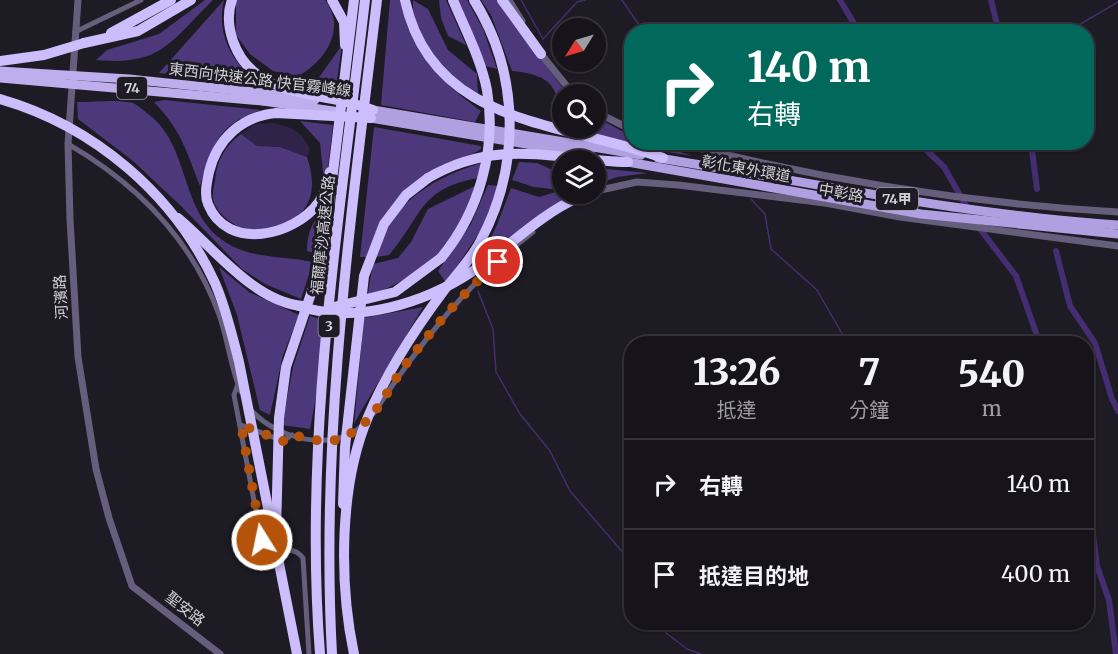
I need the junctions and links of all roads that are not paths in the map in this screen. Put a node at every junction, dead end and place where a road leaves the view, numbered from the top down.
1 (78, 0) edge
2 (141, 0) edge
3 (171, 0) edge
4 (191, 0) edge
5 (231, 0) edge
6 (332, 0) edge
7 (354, 0) edge
8 (365, 0) edge
9 (377, 0) edge
10 (405, 0) edge
11 (453, 0) edge
12 (474, 0) edge
13 (502, 0) edge
14 (510, 0) edge
15 (75, 32) junction
16 (84, 43) junction
17 (541, 54) junction
18 (0, 61) edge
19 (0, 71) edge
20 (344, 71) junction
21 (0, 78) edge
22 (565, 84) edge
23 (263, 97) junction
24 (0, 99) edge
25 (372, 114) junction
26 (606, 117) edge
27 (624, 126) edge
28 (68, 144) junction
29 (624, 145) edge
30 (334, 148) junction
31 (640, 150) edge
32 (706, 150) edge
33 (663, 158) junction
34 (628, 162) junction
35 (606, 189) edge
36 (566, 204) edge
37 (571, 204) edge
38 (1118, 212) edge
39 (178, 218) junction
40 (1118, 225) edge
41 (1118, 237) edge
42 (1118, 246) edge
43 (299, 306) junction
44 (238, 384) junction
45 (241, 425) junction
46 (292, 435) junction
47 (344, 523) junction
48 (275, 538) junction
49 (132, 585) joint
50 (220, 654) edge
51 (297, 654) edge
52 (309, 654) edge
53 (320, 654) edge
54 (332, 654) edge
55 (354, 654) edge

1 - 15 street, 河濱路
2 - 15 street
3 - 16 highway
4 - 16 highway
5 - 25 highway
6 - 20 highway, bridge
7 - 20 highway, bridge
8 - 53 highway, 福爾摩沙高速公路 / 3, bridge
9 - 54 highway, 福爾摩沙高速公路 / 3, bridge
10 - 29 highway
11 - 43 highway, bridge
12 - 47 highway, bridge
13 - 17 highway
14 - 17 street
15 - 28 street, 河濱路
16 - 18 highway, bridge
17 - 22 street
19 - 23 highway, 東西向快速公路 快官霧峰線 / 74, bridge
20 - 30 highway, bridge
21 - 23 highway, 東西向快速公路 快官霧峰線 / 74, bridge
23 - 25 highway, 東西向快速公路 快官霧峰線 / 74
24 - 39 highway, bridge
25 - 30 highway, bridge
25 - 33 main road, 彰化東外環道 / 74甲
25 - 34 main road, 彰化東外環道 / 74甲
26 - 27 street
28 - 44 street
28 - 49 street, 河濱路
30 - 48 highway, bridge
31 - 33 highway
32 - 38 street, 中彰路
33 - 40 main road, 彰化東外環道 / 74甲
34 - 41 main road, 彰化東外環道 / 74甲
34 - 47 highway, bridge
35 - 42 street, 中彰路
36 - 43 highway
37 - 46 street
39 - 43 highway
39 - 48 highway, bridge
44 - 45 street
44 - 46 street
45 - 46 street
45 - 52 street
47 - 55 highway, bridge
48 - 51 highway, bridge
49 - 50 street, 聖安路

